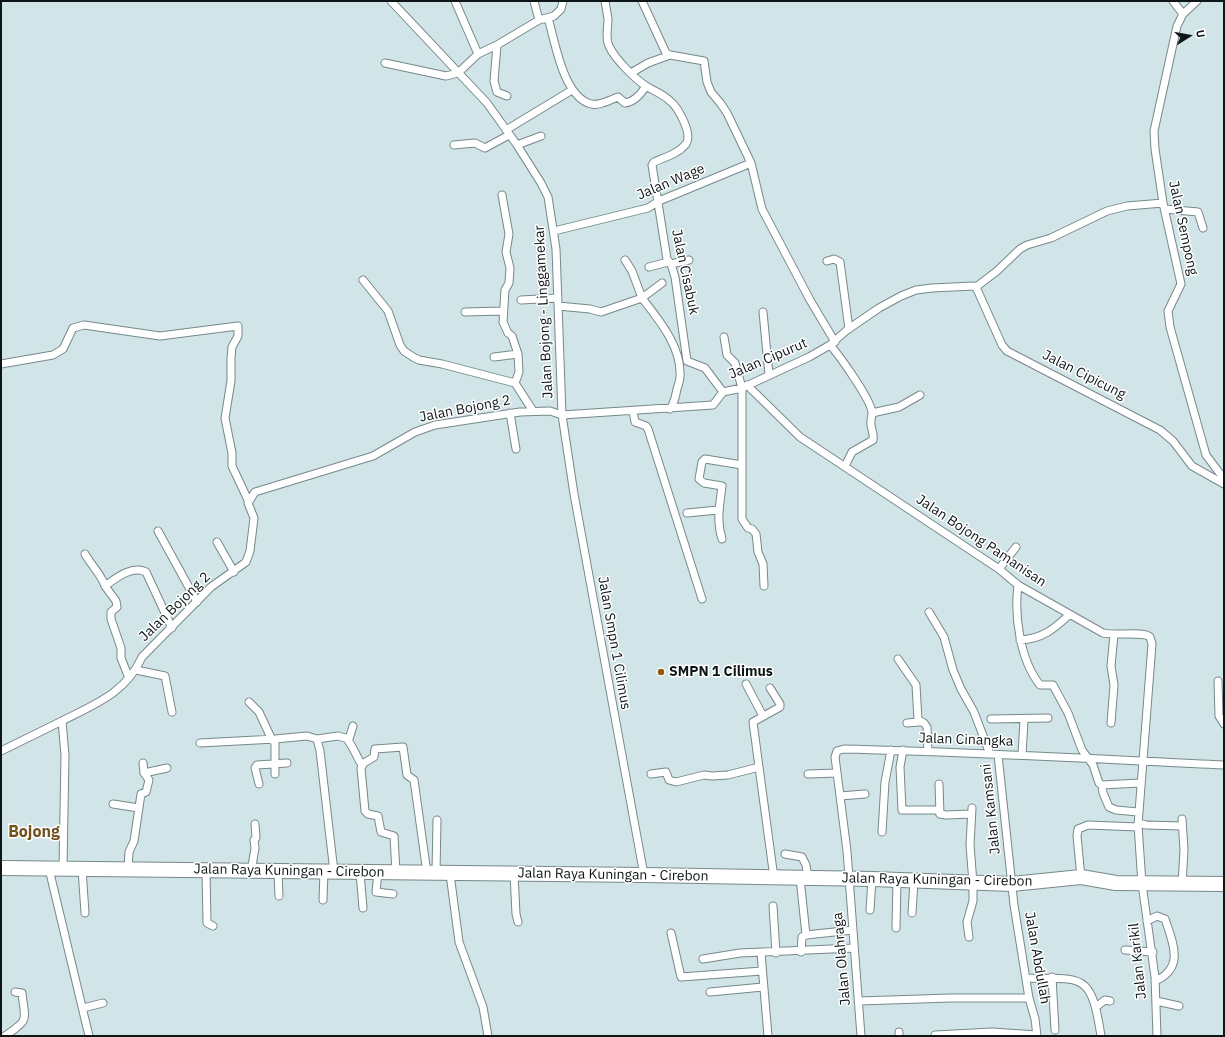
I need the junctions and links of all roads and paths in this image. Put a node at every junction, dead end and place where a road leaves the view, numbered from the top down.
1 (391, 1) edge
2 (455, 1) edge
3 (534, 1) edge
4 (563, 1) edge
5 (606, 1) edge
6 (642, 1) edge
7 (1173, 1) edge
8 (1196, 1) edge
9 (1183, 14) junction
10 (548, 18) junction
11 (540, 20) junction
12 (497, 45) junction
13 (478, 54) junction
14 (670, 55) junction
15 (385, 63) dead end
16 (631, 73) junction
17 (458, 74) junction
18 (646, 86) junction
19 (572, 90) junction
20 (507, 96) dead end
21 (507, 133) junction
22 (541, 136) dead end
23 (454, 145) dead end
24 (517, 145) junction
25 (751, 163) junction
26 (502, 195) dead end
27 (659, 201) junction
28 (1164, 206) junction
29 (1203, 228) dead end
30 (554, 231) junction
31 (625, 260) dead end
32 (689, 260) dead end
33 (827, 261) dead end
34 (670, 263) junction
35 (649, 267) dead end
36 (364, 280) dead end
37 (662, 282) dead end
38 (976, 288) junction
39 (558, 298) junction
40 (642, 298) junction
41 (521, 300) dead end
42 (558, 306) junction
43 (503, 311) junction
44 (465, 312) dead end
45 (763, 312) dead end
46 (850, 329) junction
47 (724, 337) dead end
48 (832, 343) junction
49 (518, 354) junction
50 (494, 357) dead end
51 (1, 364) edge
52 (769, 375) junction
53 (515, 383) junction
54 (744, 387) junction
55 (723, 392) junction
56 (920, 395) dead end
57 (670, 409) junction
58 (533, 411) junction
59 (633, 411) junction
60 (510, 413) junction
61 (872, 413) junction
62 (562, 415) junction
63 (516, 448) dead end
64 (742, 465) junction
65 (845, 466) junction
66 (1224, 480) edge
67 (248, 500) junction
68 (718, 510) junction
69 (687, 513) dead end
70 (158, 531) dead end
71 (722, 539) dead end
72 (217, 542) dead end
73 (1016, 547) dead end
74 (85, 554) dead end
75 (999, 569) junction
76 (234, 572) junction
77 (1018, 585) junction
78 (105, 586) junction
79 (764, 586) dead end
80 (702, 599) dead end
81 (197, 602) junction
82 (929, 612) dead end
83 (1069, 615) junction
84 (172, 628) junction
85 (1114, 635) junction
86 (1020, 640) junction
87 (898, 659) dead end
88 (136, 670) junction
89 (130, 678) junction
90 (1218, 681) dead end
91 (746, 684) dead end
92 (770, 688) dead end
93 (249, 702) dead end
94 (172, 712) dead end
95 (763, 716) junction
96 (1048, 718) dead end
97 (991, 719) dead end
98 (1024, 720) junction
99 (62, 721) junction
100 (919, 722) junction
101 (907, 723) dead end
102 (1111, 723) dead end
103 (1224, 724) edge
104 (353, 726) dead end
105 (317, 739) junction
106 (273, 740) junction
107 (347, 740) junction
108 (200, 743) dead end
109 (891, 750) junction
110 (903, 750) junction
111 (1, 751) edge
112 (928, 752) junction
113 (990, 754) junction
114 (998, 755) junction
115 (1022, 755) junction
116 (1086, 757) junction
117 (1142, 761) junction
118 (287, 762) dead end
119 (142, 763) dead end
120 (274, 763) junction
121 (362, 765) junction
122 (1224, 765) edge
123 (166, 768) dead end
124 (759, 768) junction
125 (144, 773) junction
126 (837, 773) junction
127 (275, 774) dead end
128 (651, 774) dead end
129 (808, 774) dead end
130 (1140, 783) junction
131 (259, 784) dead end
132 (939, 784) dead end
133 (1102, 785) junction
134 (865, 794) dead end
135 (840, 796) junction
136 (113, 804) dead end
137 (139, 808) junction
138 (1138, 812) junction
139 (940, 814) junction
140 (437, 820) dead end
141 (255, 824) dead end
142 (1138, 825) junction
143 (882, 832) dead end
144 (785, 854) dead end
145 (1, 868) edge
146 (56, 869) junction
147 (82, 869) junction
148 (128, 869) junction
149 (206, 871) junction
150 (251, 872) junction
151 (278, 872) junction
152 (329, 872) junction
153 (378, 872) junction
154 (360, 873) junction
155 (396, 873) junction
156 (438, 873) junction
157 (514, 874) junction
158 (644, 875) junction
159 (1081, 877) junction
160 (774, 878) junction
161 (804, 878) junction
162 (848, 879) junction
163 (872, 879) junction
164 (897, 880) junction
165 (914, 881) junction
166 (973, 882) junction
167 (1012, 884) junction
168 (1142, 884) junction
169 (1224, 884) edge
170 (1182, 885) junction
171 (393, 894) dead end
172 (279, 896) dead end
173 (323, 900) dead end
174 (773, 906) dead end
175 (362, 908) dead end
176 (870, 910) dead end
177 (85, 913) dead end
178 (912, 913) dead end
179 (1147, 921) junction
180 (518, 922) dead end
181 (213, 926) dead end
182 (896, 928) dead end
183 (853, 930) junction
184 (671, 933) dead end
185 (806, 935) junction
186 (969, 937) dead end
187 (854, 948) junction
188 (1125, 950) dead end
189 (801, 952) junction
190 (1153, 952) junction
191 (761, 953) junction
192 (776, 953) junction
193 (703, 959) dead end
194 (762, 971) junction
195 (1052, 977) junction
196 (1026, 978) junction
197 (1156, 982) junction
198 (764, 987) junction
199 (15, 992) dead end
200 (710, 992) dead end
201 (1029, 998) junction
202 (859, 1001) junction
203 (1110, 1001) dead end
204 (1156, 1001) junction
205 (103, 1002) dead end
206 (1178, 1006) dead end
207 (1096, 1007) junction
208 (83, 1008) junction
209 (1055, 1030) dead end
210 (935, 1035) dead end
211 (1037, 1035) edge
212 (5, 1036) edge
213 (89, 1036) edge
214 (488, 1036) edge
215 (768, 1036) edge
216 (861, 1036) edge
217 (1101, 1036) edge
218 (1157, 1036) edge

1 - 17 street, Jalan Bojong - Linggamekar
2 - 13 street
3 - 11 street
4 - 10 street
5 - 16 street, Jalan Cisabuk
6 - 14 street
7 - 9 street
8 - 9 street, Jalan Sempong
9 - 28 street, Jalan Sempong
10 - 11 street
10 - 19 street
11 - 12 street
12 - 13 street
12 - 20 street
13 - 17 street
14 - 16 street
14 - 25 street
15 - 17 street
16 - 18 street, Jalan Cisabuk
17 - 21 street, Jalan Bojong - Linggamekar
18 - 19 street
18 - 27 street, Jalan Cisabuk
19 - 21 street
21 - 23 street
21 - 24 street, Jalan Bojong - Linggamekar
22 - 24 street
24 - 30 street, Jalan Bojong - Linggamekar
25 - 27 street, Jalan Wage
25 - 48 street
26 - 43 street
27 - 30 street, Jalan Wage
27 - 34 street, Jalan Cisabuk
28 - 29 street
28 - 38 street
28 - 66 street, Jalan Sempong
30 - 39 street, Jalan Bojong - Linggamekar
31 - 40 street
32 - 34 street
33 - 46 street
34 - 35 street
34 - 55 street, Jalan Cisabuk
36 - 53 street
37 - 40 street
38 - 46 street, Jalan Cipurut
38 - 66 street, Jalan Cipicung
39 - 41 street
39 - 42 street, Jalan Bojong - Linggamekar
40 - 42 street
40 - 57 street
42 - 62 street, Jalan Bojong - Linggamekar
43 - 44 street
43 - 49 street
45 - 52 street
46 - 48 street, Jalan Cipurut
47 - 54 street
48 - 52 street, Jalan Cipurut
48 - 61 street
49 - 50 street
49 - 53 street
51 - 67 street
52 - 54 street, Jalan Cipurut
53 - 58 street
54 - 55 street, Jalan Cipurut
54 - 64 street
54 - 65 street, Jalan Bojong Pamanisan
55 - 57 street, Jalan Cipurut
56 - 61 street
57 - 59 street, Jalan Cipurut
58 - 60 street, Jalan Bojong 2
58 - 62 street, Jalan Bojong 2
59 - 62 street, Jalan Cipurut
59 - 80 street
60 - 63 street
60 - 67 street, Jalan Bojong 2
61 - 65 street
62 - 158 street, Jalan Smpn 1 Cilimus
64 - 68 street
64 - 79 street
65 - 75 street, Jalan Bojong Pamanisan
67 - 76 street, Jalan Bojong 2
68 - 69 street
68 - 71 street
70 - 81 street
72 - 76 street
73 - 75 street
74 - 78 street
75 - 77 street, Jalan Bojong Pamanisan
76 - 81 street, Jalan Bojong 2
77 - 83 street, Jalan Bojong Pamanisan
77 - 86 street
78 - 84 street
78 - 89 street
81 - 84 street, Jalan Bojong 2
82 - 113 street
83 - 85 street, Jalan Bojong Pamanisan
83 - 86 street
84 - 88 street, Jalan Bojong 2
85 - 102 street
85 - 117 street, Jalan Bojong Pamanisan
86 - 116 street
87 - 100 street
88 - 89 street, Jalan Bojong 2
88 - 94 street
89 - 99 street, Jalan Bojong 2
90 - 103 street
91 - 95 street
92 - 95 street
93 - 106 street
95 - 124 street
96 - 98 street
97 - 98 street
98 - 115 street
99 - 111 street, Jalan Bojong 2
99 - 146 street
100 - 101 street
100 - 112 street
104 - 107 street
105 - 106 street
105 - 107 street
105 - 152 street
106 - 108 street
106 - 120 street
107 - 121 street
109 - 110 street, Jalan Cinangka
109 - 126 street, Jalan Cinangka
109 - 143 street
110 - 112 street, Jalan Cinangka
110 - 139 street
112 - 113 street, Jalan Cinangka
113 - 114 street, Jalan Cinangka
114 - 115 street, Jalan Cinangka
114 - 167 street, Jalan Kamsani
115 - 116 street, Jalan Cinangka
116 - 117 street, Jalan Cinangka
116 - 133 street
117 - 122 street, Jalan Cinangka
117 - 130 street, Jalan Bojong Pamanisan
118 - 120 street
119 - 125 street
120 - 127 street
120 - 131 street
121 - 155 street
121 - 156 street
123 - 125 street
124 - 128 street
124 - 160 street
125 - 137 street
126 - 129 street
126 - 135 street, Jalan Cinangka
130 - 133 street
130 - 138 street, Jalan Bojong Pamanisan
132 - 139 street
133 - 138 street
134 - 135 street
135 - 162 street, Jalan Cinangka
136 - 137 street
137 - 148 street
138 - 142 street, Jalan Bojong Pamanisan
139 - 166 street
140 - 156 street
141 - 150 street
142 - 159 street
142 - 168 street, Jalan Bojong Pamanisan
142 - 170 street
144 - 161 street
145 - 146 highway, Jalan Raya Kuningan - Cirebon
146 - 147 highway, Jalan Raya Kuningan - Cirebon
146 - 208 street
147 - 148 highway, Jalan Raya Kuningan - Cirebon
147 - 177 street
148 - 149 highway, Jalan Raya Kuningan - Cirebon
149 - 150 highway, Jalan Raya Kuningan - Cirebon
149 - 181 street
150 - 151 highway, Jalan Raya Kuningan - Cirebon
151 - 152 highway, Jalan Raya Kuningan - Cirebon
151 - 172 street
152 - 154 highway, Jalan Raya Kuningan - Cirebon
152 - 173 street
153 - 154 highway, Jalan Raya Kuningan - Cirebon
153 - 155 highway, Jalan Raya Kuningan - Cirebon
153 - 171 street
154 - 175 street
155 - 156 highway, Jalan Raya Kuningan - Cirebon
156 - 157 highway, Jalan Raya Kuningan - Cirebon
156 - 214 street
157 - 158 highway, Jalan Raya Kuningan - Cirebon
157 - 180 street
158 - 160 highway, Jalan Raya Kuningan - Cirebon
159 - 167 highway, Jalan Raya Kuningan - Cirebon
159 - 168 highway, Jalan Raya Kuningan - Cirebon
160 - 161 highway, Jalan Raya Kuningan - Cirebon
161 - 162 highway, Jalan Raya Kuningan - Cirebon
161 - 185 street
162 - 163 highway, Jalan Raya Kuningan - Cirebon
162 - 183 street, Jalan Olahraga
163 - 164 highway, Jalan Raya Kuningan - Cirebon
163 - 176 street
164 - 165 highway, Jalan Raya Kuningan - Cirebon
164 - 182 street
165 - 166 highway, Jalan Raya Kuningan - Cirebon
165 - 178 street
166 - 167 highway, Jalan Raya Kuningan - Cirebon
166 - 186 street
167 - 196 street, Jalan Abdullah
168 - 170 highway, Jalan Raya Kuningan - Cirebon
168 - 179 street, Jalan Karikil
169 - 170 highway, Jalan Raya Kuningan - Cirebon
174 - 192 street
179 - 190 street, Jalan Karikil
179 - 197 street
183 - 185 street
183 - 187 street, Jalan Olahraga
184 - 194 street
185 - 189 street
187 - 189 street
187 - 202 street, Jalan Olahraga
188 - 190 street
189 - 192 street
190 - 197 street, Jalan Karikil
191 - 192 street
191 - 193 street
191 - 194 street
194 - 198 street
195 - 196 street
195 - 207 street
195 - 209 street
196 - 201 street, Jalan Abdullah
197 - 204 street, Jalan Karikil
198 - 200 street
198 - 215 street
199 - 212 street
201 - 202 street
201 - 211 street, Jalan Abdullah
202 - 216 street, Jalan Olahraga
203 - 207 street
204 - 206 street
204 - 218 street, Jalan Karikil
205 - 208 street
207 - 217 street
208 - 213 street
210 - 211 street

